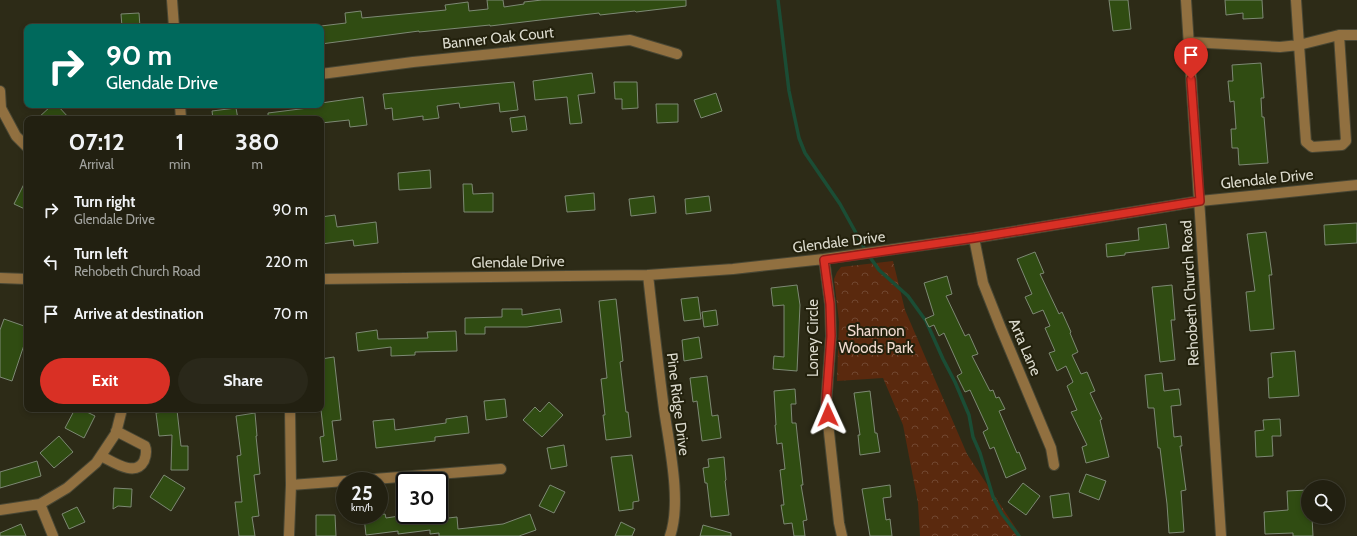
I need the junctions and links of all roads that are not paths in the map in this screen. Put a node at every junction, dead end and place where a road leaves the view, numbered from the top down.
1 (172, 0) edge
2 (1186, 0) edge
3 (1296, 0) edge
4 (174, 24) edge
5 (1357, 34) edge
6 (1338, 35) junction
7 (1189, 42) junction
8 (1299, 45) junction
9 (677, 54) dead end
10 (324, 74) edge
11 (0, 91) edge
12 (24, 144) edge
13 (1357, 185) edge
14 (1200, 201) junction
15 (974, 238) junction
16 (824, 260) junction
17 (648, 275) junction
18 (0, 278) edge
19 (24, 278) edge
20 (324, 279) edge
21 (121, 412) edge
22 (290, 412) edge
23 (116, 432) junction
24 (101, 456) junction
25 (1054, 465) dead end
26 (501, 469) dead end
27 (388, 478) edge
28 (336, 482) edge
29 (291, 485) junction
30 (40, 504) junction
31 (0, 510) edge
32 (53, 536) edge
33 (289, 536) edge
34 (670, 536) edge
35 (842, 536) edge
36 (1221, 536) edge

1 - 4 street
2 - 7 street, Rehobeth Church Road
3 - 8 street
5 - 6 street
6 - 8 street
6 - 8 street
7 - 8 street
7 - 14 street, Rehobeth Church Road
9 - 10 street, Banner Oak Court
11 - 12 street
13 - 14 street, Glendale Drive
14 - 15 street, Glendale Drive
14 - 36 street, Rehobeth Church Road
15 - 16 street, Glendale Drive
15 - 25 street, Arta Lane
16 - 17 street, Glendale Drive
16 - 35 street, Loney Circle
17 - 20 street, Glendale Drive
17 - 34 street, Pine Ridge Drive
18 - 19 street
21 - 23 street
22 - 29 street
23 - 24 street
23 - 24 street
24 - 30 street
26 - 27 street
28 - 29 street
29 - 33 street
30 - 31 street
30 - 32 street

